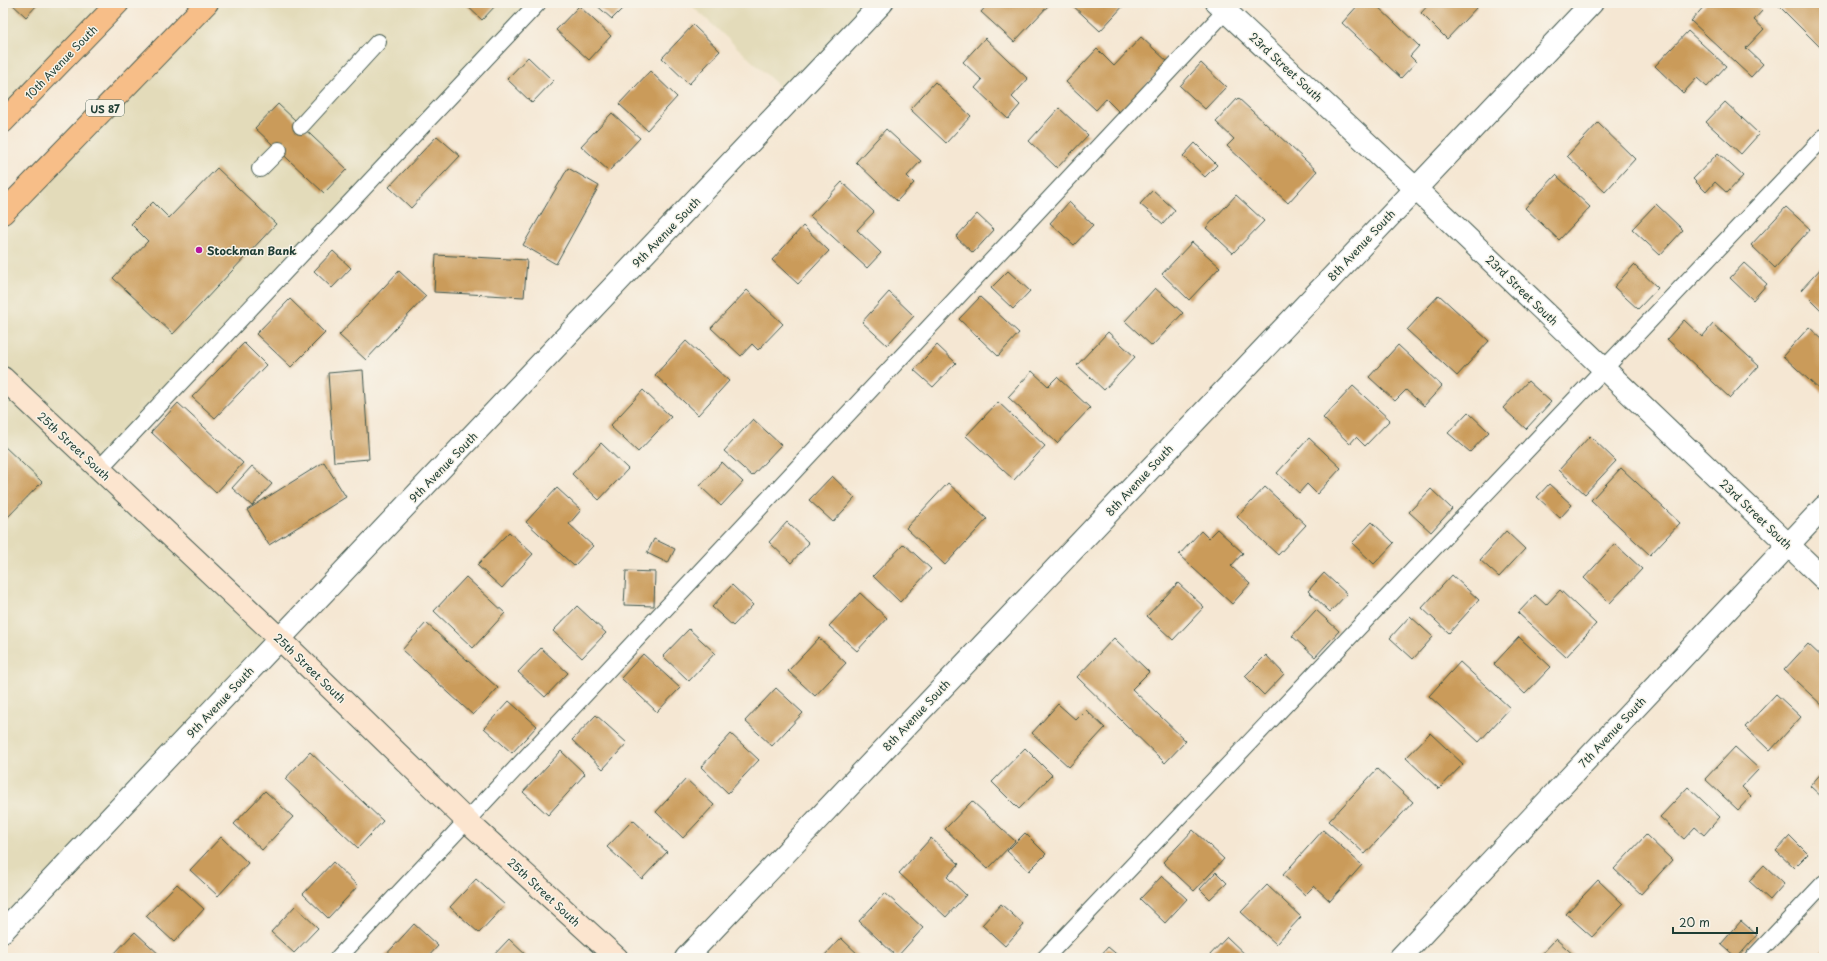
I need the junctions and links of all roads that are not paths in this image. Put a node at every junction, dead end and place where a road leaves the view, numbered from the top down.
1 (118, 3) edge
2 (207, 3) edge
3 (538, 3) edge
4 (882, 3) edge
5 (1592, 3) edge
6 (1225, 6) edge
7 (378, 42) dead end
8 (3, 122) edge
9 (302, 126) dead end
10 (1824, 137) edge
11 (279, 150) dead end
12 (260, 169) dead end
13 (1415, 188) junction
14 (3, 213) edge
15 (1604, 369) junction
16 (3, 378) edge
17 (99, 469) junction
18 (1824, 507) edge
19 (1788, 545) junction
20 (1824, 579) edge
21 (280, 639) junction
22 (467, 821) junction
23 (1824, 882) edge
24 (3, 931) edge
25 (338, 958) edge
26 (617, 958) edge
27 (686, 958) edge
28 (1045, 958) edge
29 (1400, 958) edge
30 (1753, 958) edge

1 - 8 highway, 10th Avenue South
2 - 14 highway, US 87
3 - 17 lane
4 - 21 street, 9th Avenue South
5 - 13 street, 8th Avenue South
6 - 13 street, 23rd Street South
6 - 22 lane
7 - 9 lane
10 - 15 lane
11 - 12 lane
13 - 15 street, 23rd Street South
13 - 27 street, 8th Avenue South
15 - 19 street, 23rd Street South
15 - 28 lane
16 - 17 street, 25th Street South
17 - 21 street, 25th Street South
18 - 19 street, 7th Avenue South
19 - 20 street, 23rd Street South
19 - 29 street, 7th Avenue South
21 - 22 street, 25th Street South
21 - 24 street, 9th Avenue South
22 - 25 lane
22 - 26 street, 25th Street South
23 - 30 lane

